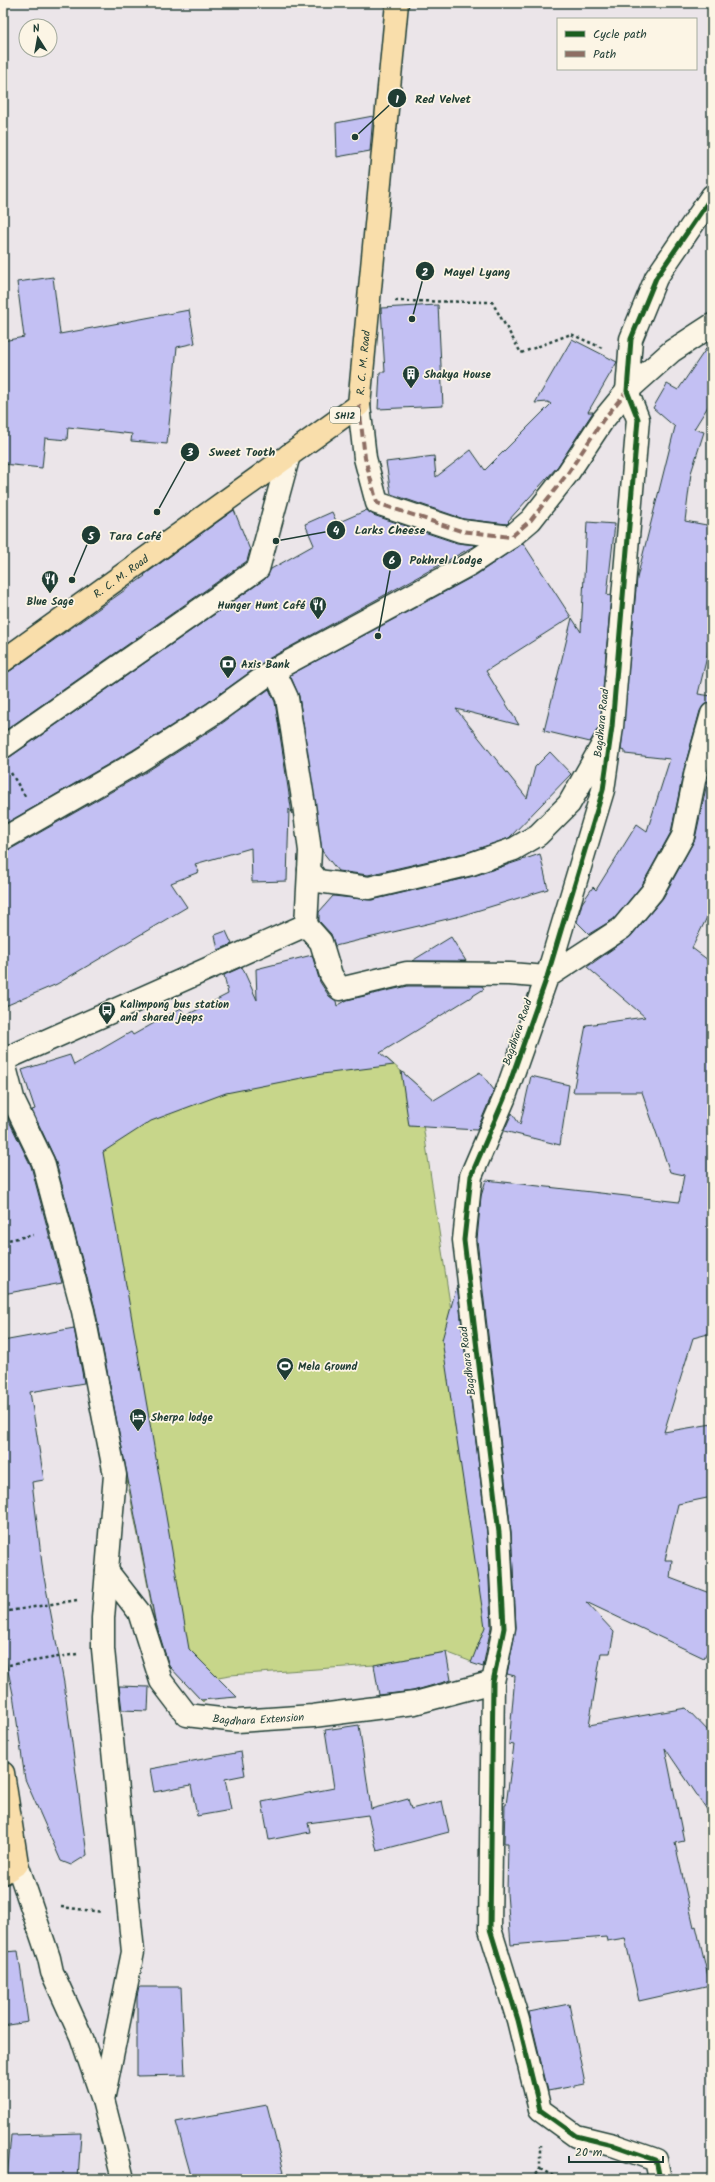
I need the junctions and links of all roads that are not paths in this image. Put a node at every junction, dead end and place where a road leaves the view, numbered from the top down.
1 (397, 3) edge
2 (712, 196) edge
3 (712, 325) edge
4 (627, 391) junction
5 (359, 405) junction
6 (289, 455) junction
7 (511, 537) junction
8 (3, 661) edge
9 (274, 670) junction
10 (712, 714) edge
11 (612, 727) junction
12 (5, 757) edge
13 (3, 839) edge
14 (309, 870) junction
15 (306, 925) junction
16 (547, 977) junction
17 (3, 1060) edge
18 (107, 1571) junction
19 (493, 1682) junction
20 (3, 1773) edge
21 (10, 1868) edge
22 (103, 2100) junction
23 (123, 2179) edge
24 (660, 2179) edge

1 - 5 main road, R. C. M. Road / SH12
2 - 4 street
3 - 4 street
4 - 7 street
4 - 11 street, Bagdhara Road
5 - 6 main road, R. C. M. Road / SH12
5 - 7 street
6 - 8 main road, R. C. M. Road / SH12
6 - 12 street
7 - 9 street
9 - 13 street
9 - 14 street
10 - 16 street
11 - 14 street
11 - 16 street, Bagdhara Road
14 - 15 street
15 - 16 street
15 - 17 street
16 - 19 street, Bagdhara Road
17 - 18 street
18 - 19 street, Bagdhara Extension
18 - 22 street
19 - 24 street, Bagdhara Road
20 - 21 main road
21 - 22 street
22 - 23 street

